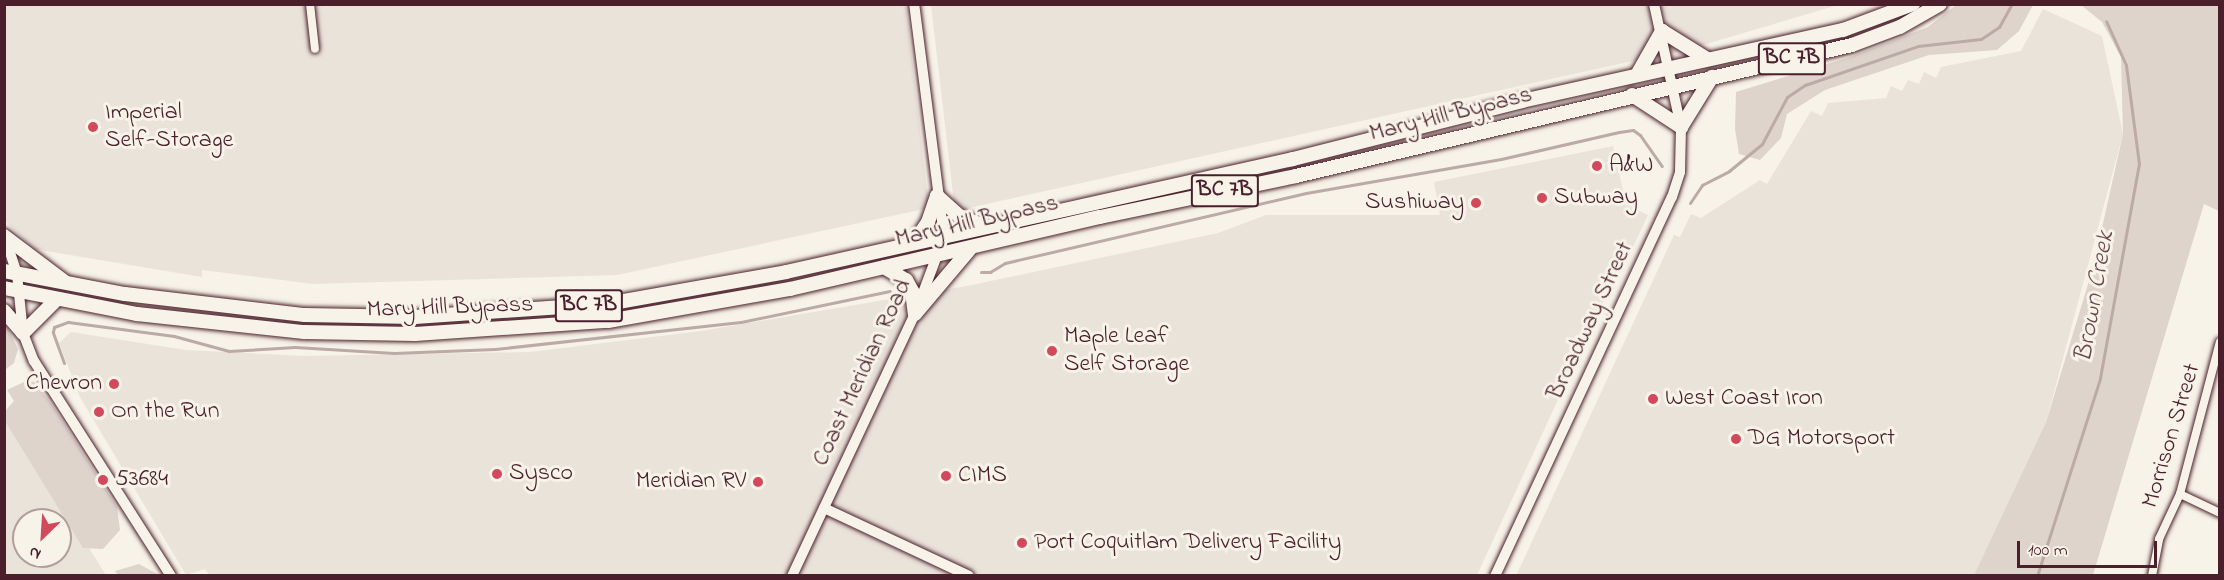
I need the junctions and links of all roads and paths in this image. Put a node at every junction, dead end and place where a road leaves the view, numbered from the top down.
1 (310, 4) edge
2 (914, 4) edge
3 (1654, 4) edge
4 (1913, 4) edge
5 (1940, 4) edge
6 (1662, 31) junction
7 (315, 49) dead end
8 (1707, 59) junction
9 (1668, 67) junction
10 (1637, 75) junction
11 (1712, 77) junction
12 (1672, 87) junction
13 (1632, 95) junction
14 (1681, 128) junction
15 (937, 196) junction
16 (986, 227) junction
17 (4, 236) edge
18 (945, 237) junction
19 (914, 243) junction
20 (970, 249) junction
21 (939, 256) junction
22 (885, 267) junction
23 (11, 272) edge
24 (67, 284) junction
25 (4, 288) edge
26 (19, 292) junction
27 (56, 300) junction
28 (4, 311) edge
29 (915, 314) junction
30 (23, 333) junction
31 (2220, 342) edge
32 (2210, 380) junction
33 (2220, 385) edge
34 (2180, 494) junction
35 (824, 508) junction
36 (2220, 513) edge
37 (171, 576) edge
38 (792, 576) edge
39 (969, 576) edge
40 (1495, 576) edge
41 (2152, 576) edge

1 - 7 street
2 - 15 main road, Coast Meridian Road
3 - 6 main road, Broadway Street
4 - 8 highway, Mary Hill Bypass / BC 7B
5 - 11 highway, Mary Hill Bypass / BC 7B
6 - 8 highway
6 - 9 main road, Broadway Street
6 - 10 highway
8 - 9 highway, Mary Hill Bypass / BC 7B
9 - 10 highway, Mary Hill Bypass / BC 7B
9 - 12 main road, Broadway Street
10 - 16 highway, Mary Hill Bypass / BC 7B
11 - 12 highway, Mary Hill Bypass / BC 7B
11 - 14 highway
12 - 13 highway, Mary Hill Bypass / BC 7B
12 - 14 main road, Broadway Street
13 - 14 highway
13 - 20 highway, Mary Hill Bypass / BC 7B
14 - 40 main road, Broadway Street
15 - 16 highway
15 - 18 main road, Coast Meridian Road
15 - 19 highway
16 - 18 highway, Mary Hill Bypass / BC 7B
17 - 23 main road
17 - 24 highway
18 - 19 highway, Mary Hill Bypass / BC 7B
18 - 21 main road, Coast Meridian Road
19 - 24 highway, Mary Hill Bypass / BC 7B
20 - 21 highway, Mary Hill Bypass / BC 7B
20 - 29 highway
21 - 22 highway, Mary Hill Bypass / BC 7B
21 - 29 main road, Coast Meridian Road
22 - 27 highway, Mary Hill Bypass / BC 7B
22 - 29 highway
23 - 24 highway, Mary Hill Bypass / BC 7B
23 - 26 main road
25 - 26 highway, Mary Hill Bypass / BC 7B
26 - 27 highway, Mary Hill Bypass / BC 7B
26 - 30 main road
27 - 30 highway
28 - 30 highway
29 - 35 main road, Coast Meridian Road
30 - 37 main road
31 - 32 street, Morrison Street
32 - 33 street
32 - 34 street, Morrison Street
34 - 36 street
34 - 41 street, Morrison Street
35 - 38 main road, Coast Meridian Road
35 - 39 main road

